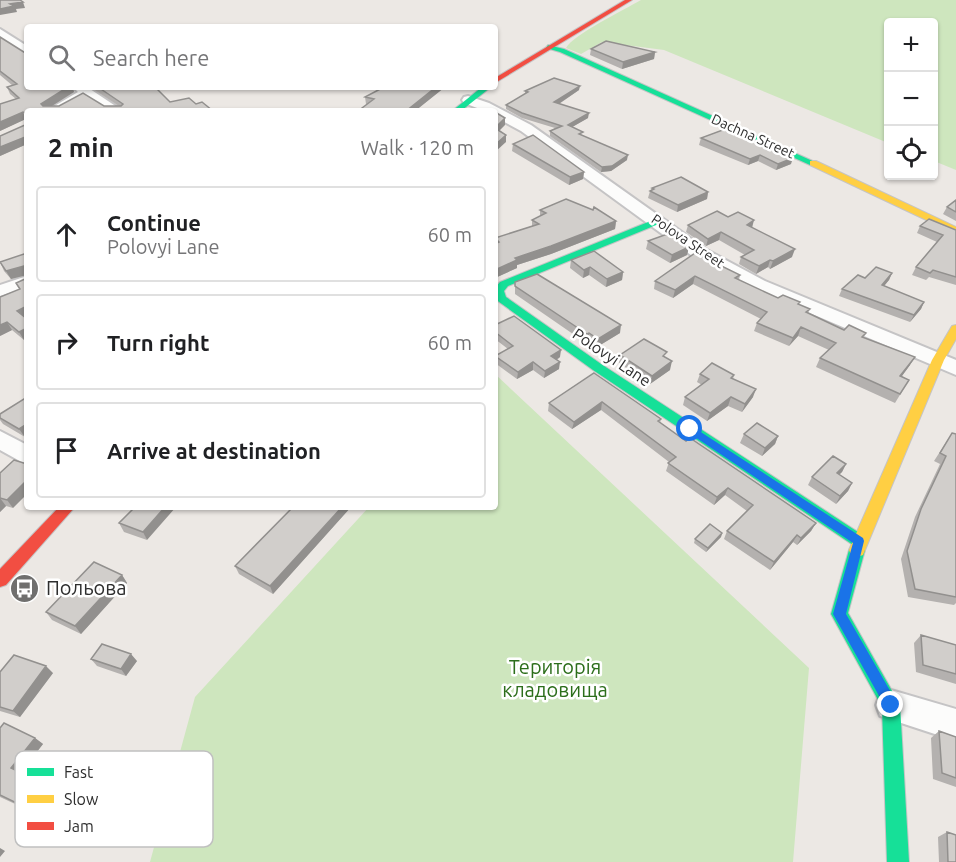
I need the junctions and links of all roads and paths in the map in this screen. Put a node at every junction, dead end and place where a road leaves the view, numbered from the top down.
1 (629, 0) edge
2 (0, 32) edge
3 (548, 47) junction
4 (0, 49) edge
5 (24, 49) edge
6 (498, 79) edge
7 (81, 90) edge
8 (84, 90) edge
9 (483, 90) edge
10 (462, 106) edge
11 (56, 108) edge
12 (112, 108) edge
13 (489, 108) edge
14 (498, 113) edge
15 (658, 221) junction
16 (956, 231) edge
17 (24, 282) edge
18 (0, 291) edge
19 (956, 329) edge
20 (938, 360) junction
21 (956, 368) edge
22 (0, 439) edge
23 (24, 454) edge
24 (66, 510) edge
25 (859, 541) junction
26 (0, 580) edge
27 (891, 705) junction
28 (956, 725) edge
29 (898, 862) edge

1 - 3 street
2 - 5 street
3 - 6 street
3 - 16 street, Dachna Street
4 - 5 street
7 - 11 street
8 - 12 street
9 - 10 street
10 - 13 street, Polova Street
14 - 15 street, Polova Street
15 - 20 street, Polova Street
15 - 25 street, Polovyi Lane
17 - 18 street
19 - 20 street
20 - 21 street, Polova Street
20 - 25 street
22 - 23 street
24 - 26 street
25 - 27 street
27 - 28 street
27 - 29 street

